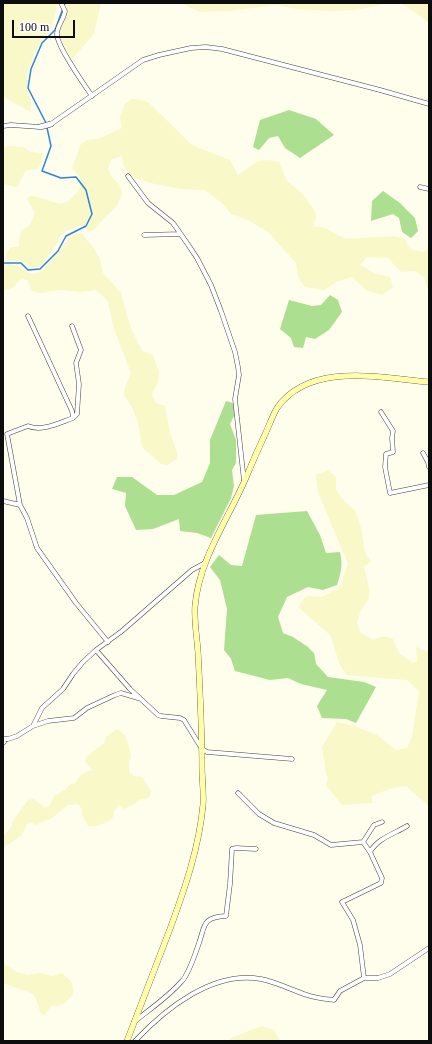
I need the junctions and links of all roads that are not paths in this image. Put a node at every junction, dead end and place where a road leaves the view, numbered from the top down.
1 (62, 3) edge
2 (92, 96) junction
3 (429, 104) edge
4 (51, 124) joint
5 (3, 126) edge
6 (40, 127) joint
7 (128, 176) dead end
8 (420, 187) dead end
9 (429, 189) edge
10 (144, 234) dead end
11 (180, 234) junction
12 (28, 316) dead end
13 (72, 326) dead end
14 (429, 382) edge
15 (381, 412) dead end
16 (73, 418) junction
17 (423, 454) dead end
18 (429, 467) edge
19 (244, 483) junction
20 (429, 485) edge
21 (3, 501) edge
22 (20, 505) junction
23 (204, 563) junction
24 (108, 642) junction
25 (96, 650) junction
26 (142, 699) junction
27 (33, 726) junction
28 (3, 742) edge
29 (202, 749) junction
30 (292, 759) dead end
31 (238, 793) dead end
32 (382, 822) dead end
33 (407, 826) dead end
34 (363, 842) junction
35 (256, 849) dead end
36 (370, 852) junction
37 (429, 948) edge
38 (364, 978) junction
39 (134, 1022) junction
40 (127, 1041) edge
41 (135, 1041) edge

1 - 2 street
2 - 3 street
2 - 4 street
4 - 6 street
5 - 6 street
7 - 11 street
8 - 9 street
10 - 11 street
11 - 19 street
12 - 16 street
13 - 16 street
14 - 19 main road
15 - 20 street
16 - 22 street
17 - 18 street
19 - 23 main road
21 - 22 street
22 - 24 street
23 - 24 street
23 - 29 main road
24 - 25 street
25 - 26 street
25 - 27 street
26 - 27 street
26 - 29 street
27 - 28 street
29 - 30 street
29 - 39 main road
31 - 34 street
32 - 34 street
33 - 36 street
34 - 36 street
35 - 39 street
36 - 38 street
37 - 38 street
38 - 41 street
39 - 40 main road

